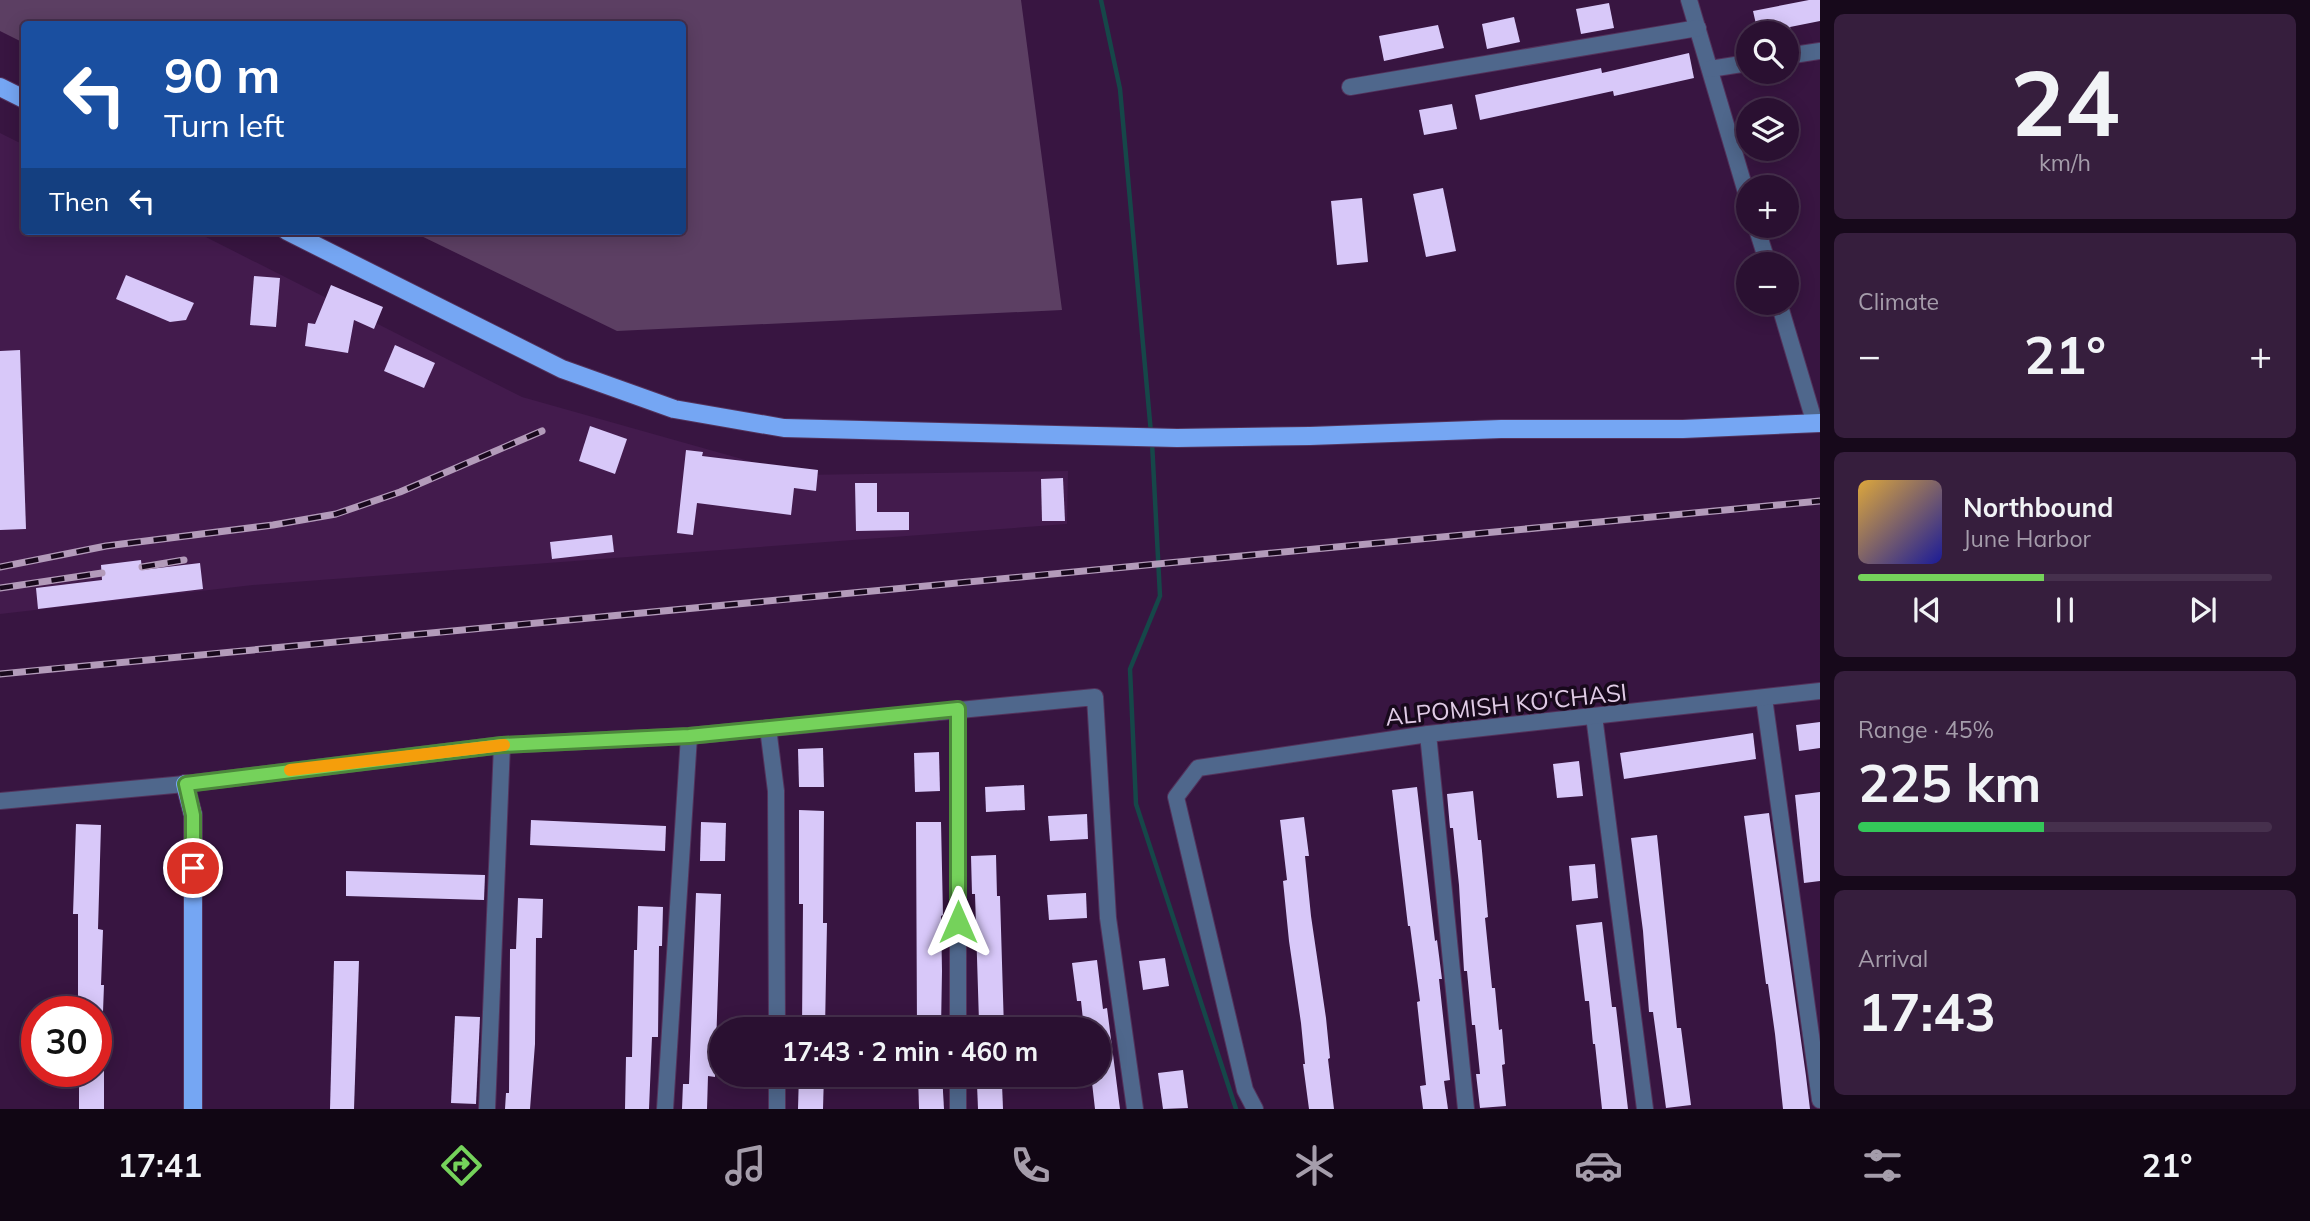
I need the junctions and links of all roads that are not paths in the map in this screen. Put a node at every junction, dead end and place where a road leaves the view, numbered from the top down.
1 (1689, 0) edge
2 (1698, 28) junction
3 (1820, 51) edge
4 (1799, 54) edge
5 (1736, 65) edge
6 (1710, 69) junction
7 (0, 87) edge
8 (1350, 87) dead end
9 (21, 98) edge
10 (1741, 175) edge
11 (295, 235) edge
12 (1783, 315) edge
13 (1817, 424) edge
14 (1820, 691) edge
15 (1764, 698) junction
16 (958, 709) junction
17 (1594, 716) junction
18 (768, 728) junction
19 (1428, 734) junction
20 (689, 736) junction
21 (502, 745) junction
22 (186, 784) junction
23 (0, 801) edge
24 (777, 1017) edge
25 (958, 1017) edge
26 (777, 1087) edge
27 (958, 1087) edge
28 (1820, 1100) edge
29 (193, 1109) edge
30 (487, 1109) edge
31 (665, 1109) edge
32 (777, 1109) edge
33 (958, 1109) edge
34 (1135, 1109) edge
35 (1255, 1109) edge
36 (1466, 1109) edge
37 (1645, 1109) edge

1 - 2 street
2 - 6 street
2 - 8 street
3 - 4 street
5 - 6 street
6 - 10 street
7 - 9 main road
11 - 13 main road
12 - 13 street
14 - 15 street, ALPOMISH KO'CHASI
15 - 17 street, ALPOMISH KO'CHASI
15 - 28 street
16 - 18 street
16 - 25 street
16 - 34 street
17 - 19 street, ALPOMISH KO'CHASI
17 - 37 street
18 - 20 street
18 - 24 street
19 - 35 street, ALPOMISH KO'CHASI
19 - 36 street
20 - 21 street
20 - 31 street
21 - 22 street
21 - 30 street
22 - 23 street
22 - 29 main road
26 - 32 street
27 - 33 street

